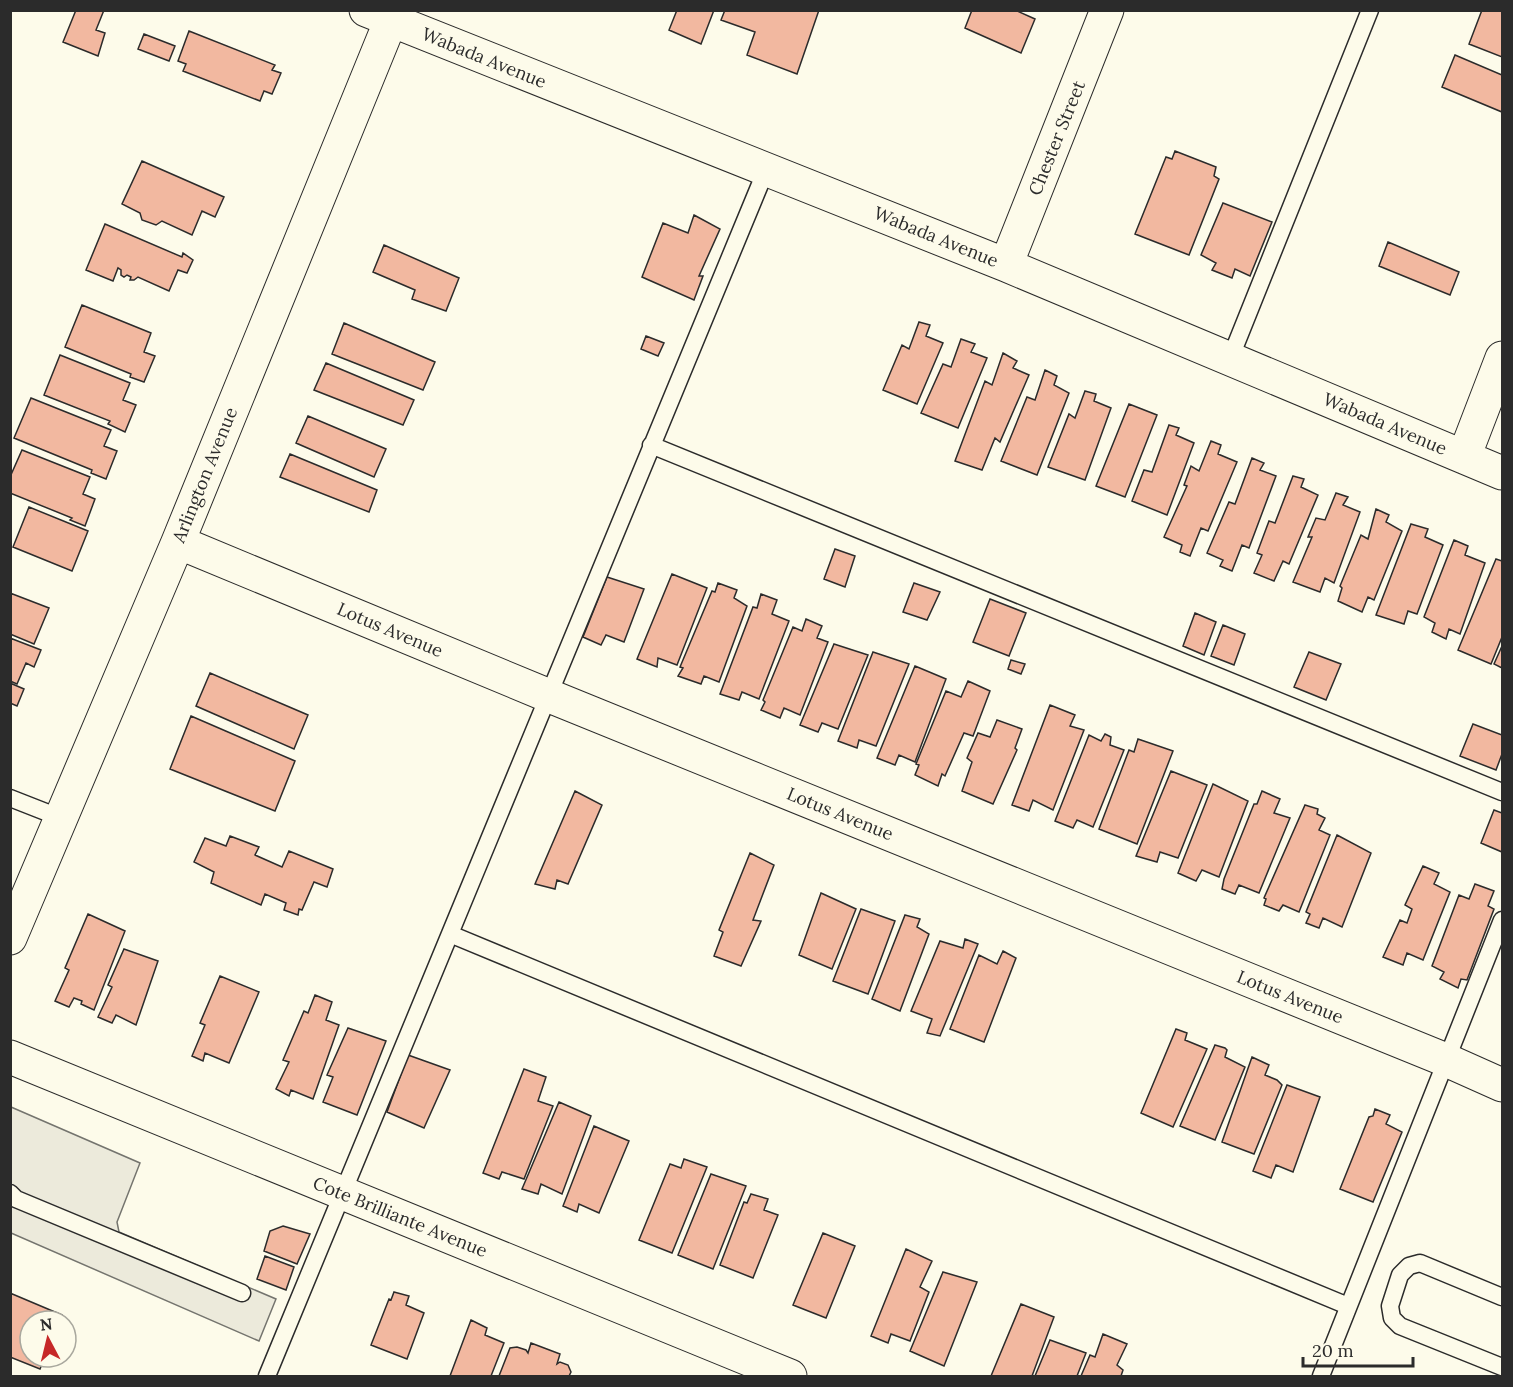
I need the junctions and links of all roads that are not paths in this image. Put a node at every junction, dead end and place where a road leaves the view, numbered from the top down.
1 (1107, 10) edge
2 (1370, 10) edge
3 (384, 14) edge
4 (766, 170) junction
5 (1006, 265) junction
6 (1503, 358) edge
7 (1230, 359) junction
8 (651, 445) junction
9 (1464, 457) junction
10 (1503, 473) edge
11 (178, 542) junction
12 (547, 695) junction
13 (1503, 792) edge
14 (10, 798) edge
15 (61, 818) junction
16 (1503, 920) edge
17 (450, 934) junction
18 (10, 938) edge
19 (10, 1058) edge
20 (1446, 1060) junction
21 (1503, 1085) edge
22 (10, 1193) edge
23 (343, 1193) junction
24 (242, 1293) dead end
25 (1503, 1297) edge
26 (1348, 1306) junction
27 (1503, 1367) edge
28 (267, 1377) edge
29 (790, 1377) edge
30 (1321, 1377) edge

1 - 5 street, Chester Street
2 - 7 lane
3 - 4 street, Wabada Avenue
3 - 11 street, Arlington Avenue
4 - 5 street, Wabada Avenue
4 - 8 lane
5 - 7 street, Wabada Avenue
6 - 9 street
7 - 9 street, Wabada Avenue
8 - 12 lane
8 - 13 lane
9 - 10 street, Wabada Avenue
11 - 12 street, Lotus Avenue
11 - 15 street, Arlington Avenue
12 - 17 lane
12 - 20 street, Lotus Avenue
14 - 15 lane
15 - 18 street, Arlington Avenue
16 - 20 lane
17 - 23 lane
17 - 26 lane
19 - 23 street, Cote Brilliante Avenue
20 - 21 street, Lotus Avenue
20 - 26 lane
22 - 24 lane
23 - 28 lane
23 - 29 street, Cote Brilliante Avenue
25 - 27 lane
26 - 30 lane

